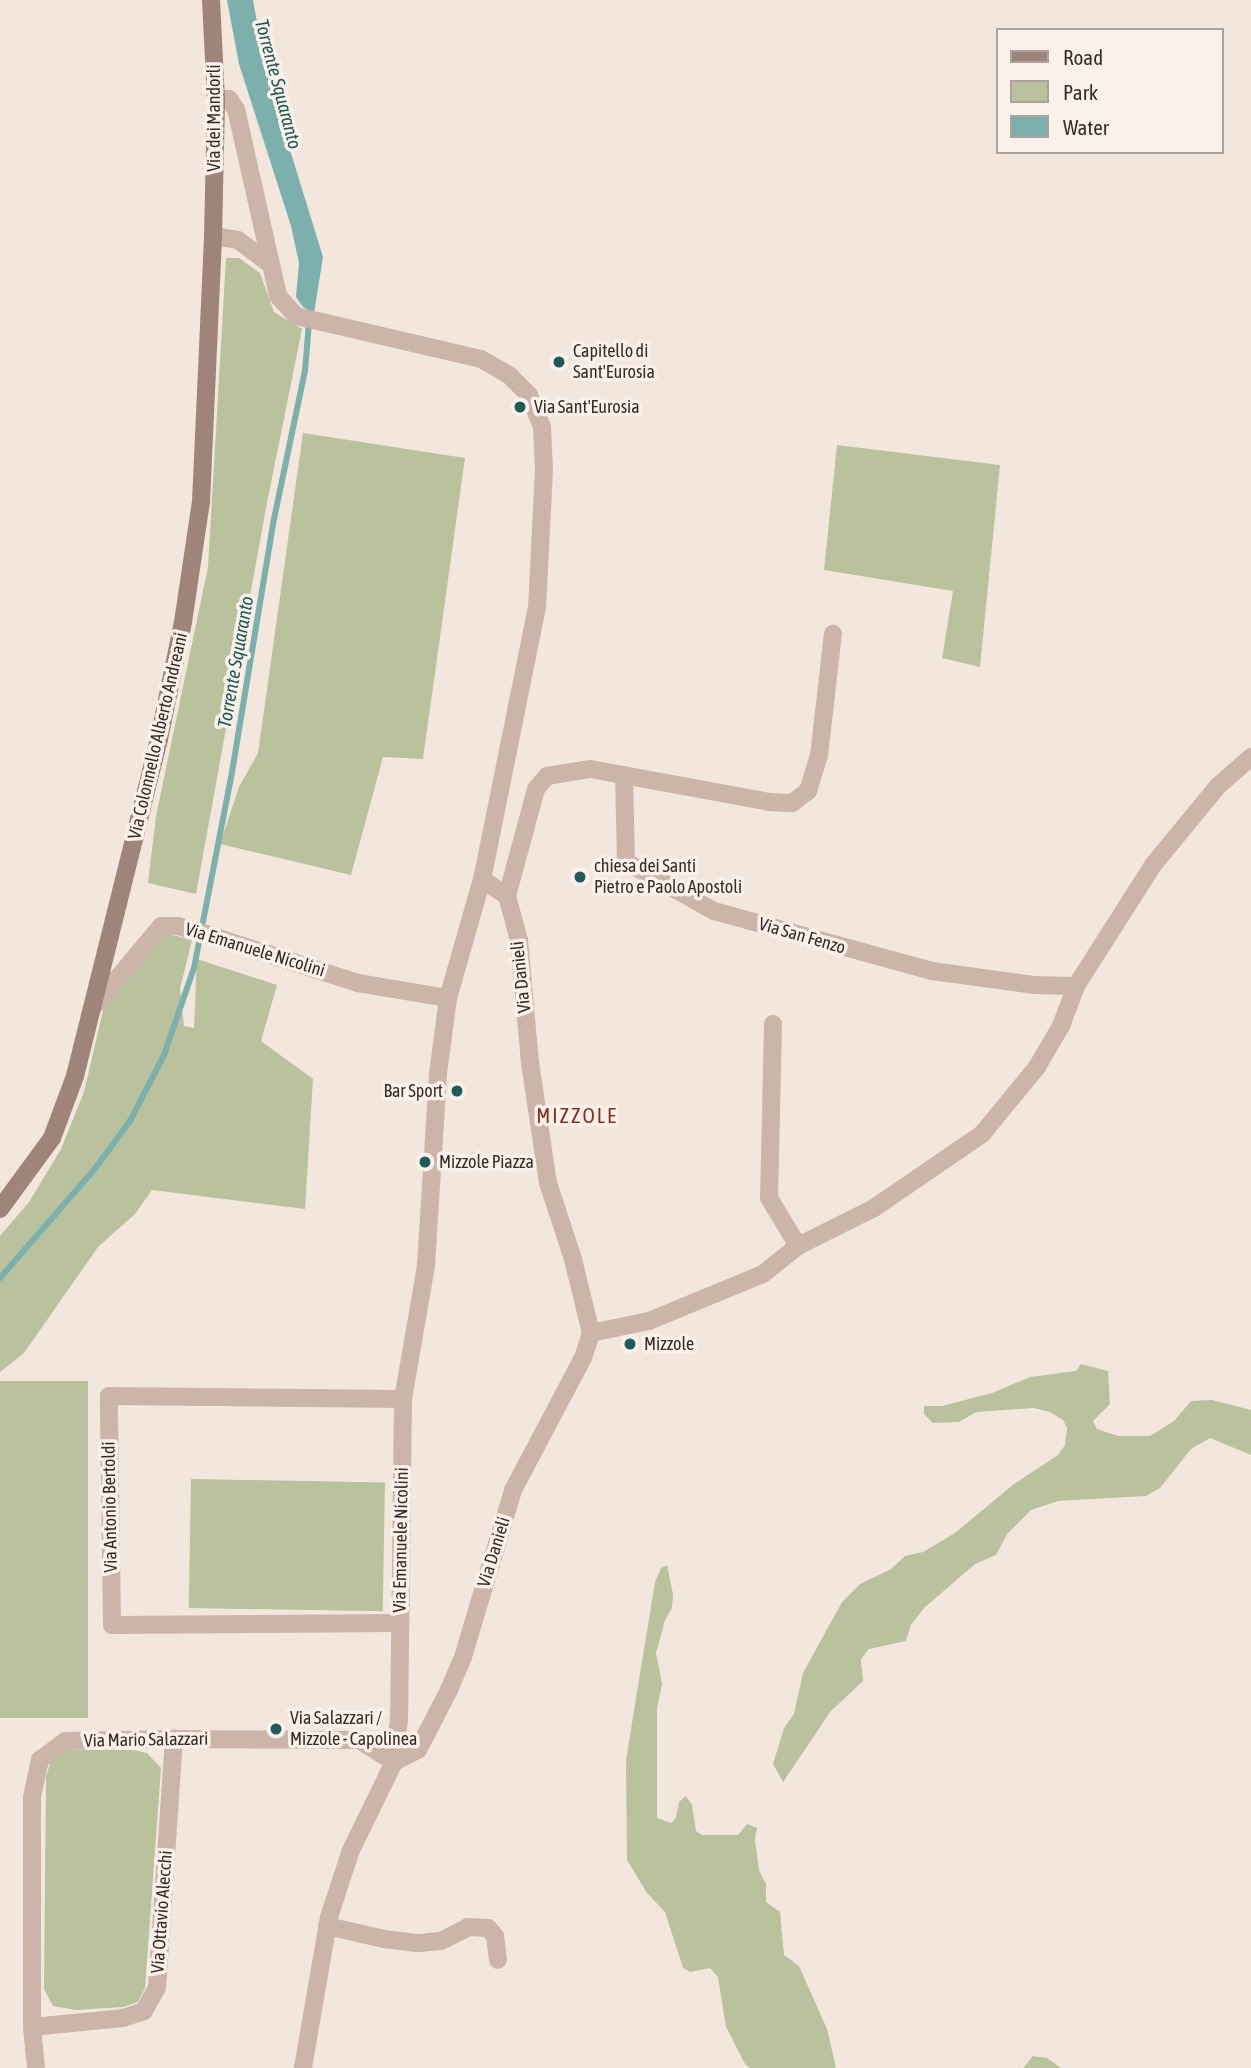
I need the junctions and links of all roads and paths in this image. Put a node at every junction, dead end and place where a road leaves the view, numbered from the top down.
1 (211, 0) edge
2 (216, 99) junction
3 (213, 236) junction
4 (269, 263) junction
5 (833, 634) dead end
6 (1251, 757) edge
7 (624, 775) junction
8 (482, 879) junction
9 (507, 896) junction
10 (1076, 986) junction
11 (448, 998) junction
12 (95, 1005) junction
13 (773, 1024) dead end
14 (0, 1209) edge
15 (798, 1246) junction
16 (591, 1333) junction
17 (403, 1399) junction
18 (399, 1623) junction
19 (174, 1739) junction
20 (394, 1762) junction
21 (327, 1926) junction
22 (498, 1960) dead end
23 (32, 2027) junction
24 (36, 2068) edge
25 (303, 2068) edge

1 - 2 street, Via dei Mandorli
2 - 3 street, Via dei Mandorli
2 - 4 street
3 - 4 street
3 - 12 street, Via Colonnello Alberto Andreani
4 - 8 street
5 - 7 street
6 - 10 street
7 - 9 street
7 - 10 street, Via San Fenzo
8 - 9 street
8 - 11 street, Via Emanuele Nicolini
9 - 16 street, Via Danieli
10 - 15 street
11 - 12 street, Via Emanuele Nicolini
11 - 17 street, Via Emanuele Nicolini
12 - 14 street, Via Colonnello Alberto Andreani
13 - 15 street
15 - 16 street
16 - 20 street, Via Danieli
17 - 18 street, Via Emanuele Nicolini
17 - 18 street, Via Antonio Bertoldi
18 - 20 street, Via Emanuele Nicolini
19 - 20 street, Via Mario Salazzari
19 - 23 street, Via Ottavio Alecchi
19 - 23 street, Via Mario Salazzari
20 - 21 street, Via Emanuele Nicolini
21 - 22 street
21 - 25 street, Via Emanuele Nicolini
23 - 24 street, Via Mario Salazzari

